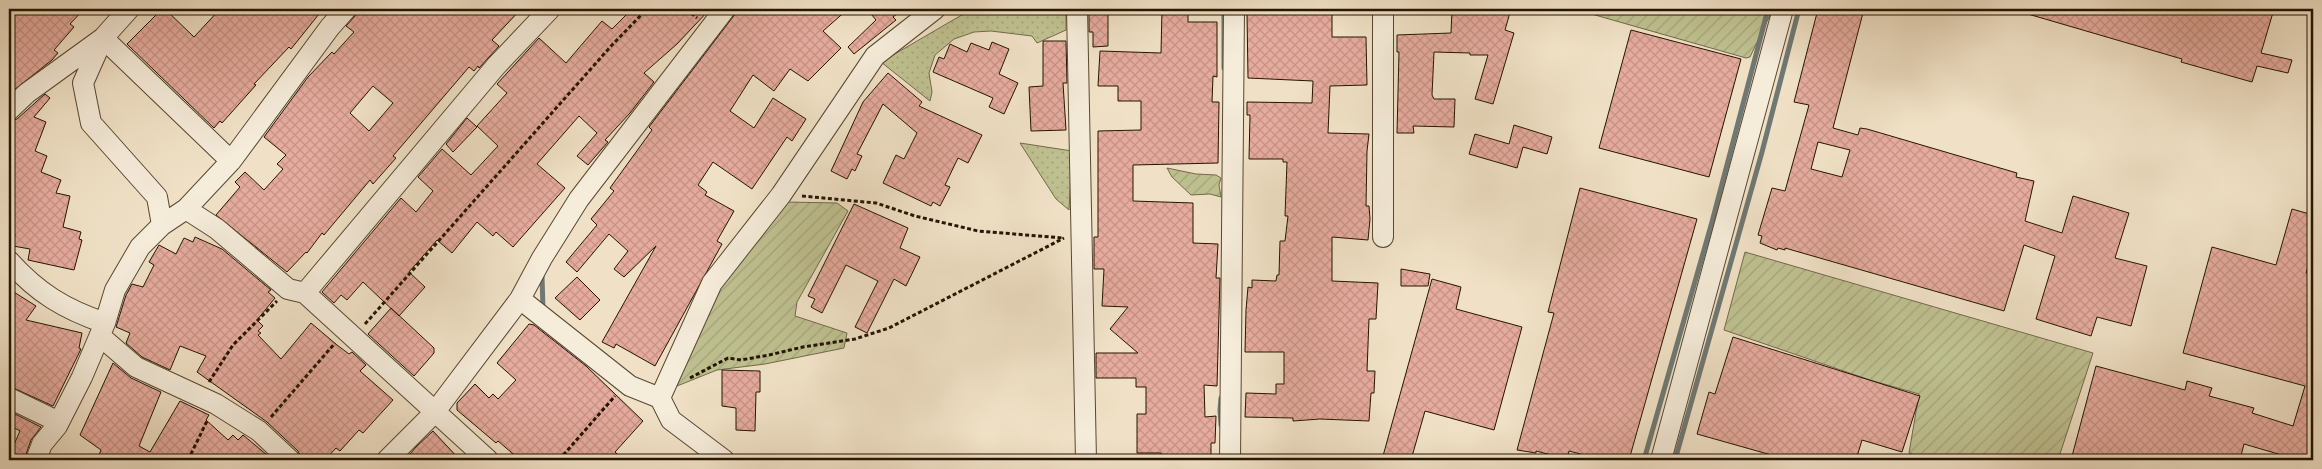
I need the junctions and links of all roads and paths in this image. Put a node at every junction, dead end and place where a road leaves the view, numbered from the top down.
1 (129, 9) edge
2 (346, 9) edge
3 (550, 9) edge
4 (647, 9) edge
5 (724, 9) edge
6 (935, 9) edge
7 (1077, 9) edge
8 (1234, 9) edge
9 (1383, 9) edge
10 (1783, 9) edge
11 (103, 38) junction
12 (9, 110) edge
13 (231, 161) junction
14 (781, 195) junction
15 (186, 209) junction
16 (162, 225) junction
17 (1073, 235) junction
18 (1383, 238) dead end
19 (9, 261) edge
20 (296, 291) junction
21 (520, 299) junction
22 (102, 330) junction
23 (350, 334) junction
24 (630, 386) junction
25 (662, 393) junction
26 (9, 398) edge
27 (208, 399) junction
28 (434, 413) junction
29 (58, 422) junction
30 (259, 431) junction
31 (36, 460) edge
32 (188, 460) edge
33 (290, 460) edge
34 (387, 460) edge
35 (488, 460) edge
36 (558, 460) edge
37 (724, 460) edge
38 (1086, 460) edge
39 (1230, 460) edge
40 (1661, 460) edge

1 - 11 street
2 - 13 street
3 - 20 street
4 - 23 path
5 - 21 street
6 - 14 street
7 - 17 street
8 - 39 street
9 - 18 street
10 - 40 street
11 - 12 street
11 - 13 street
11 - 16 street
13 - 15 street
14 - 17 path
14 - 25 street
15 - 16 street
15 - 20 street
16 - 22 street
17 - 25 path
17 - 38 street
19 - 22 street
20 - 23 street
20 - 27 path
21 - 24 street
21 - 28 street
22 - 27 street
22 - 29 street
23 - 28 street
23 - 30 path
24 - 25 street
24 - 36 path
25 - 37 street
26 - 29 street
27 - 30 street
27 - 32 path
28 - 34 street
28 - 35 street
29 - 31 street
30 - 33 street

